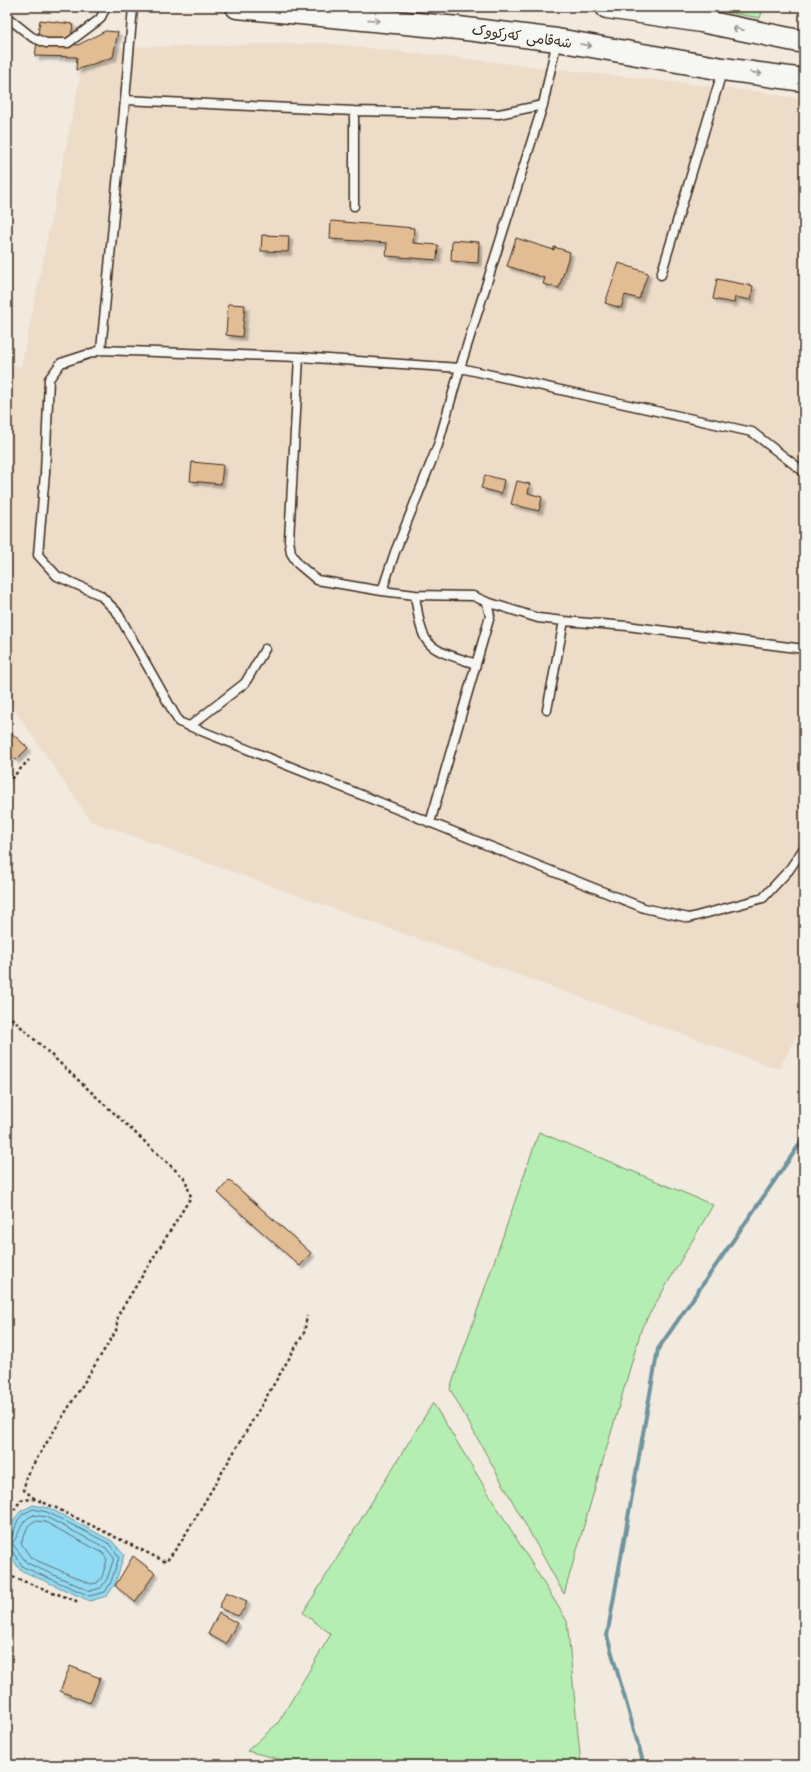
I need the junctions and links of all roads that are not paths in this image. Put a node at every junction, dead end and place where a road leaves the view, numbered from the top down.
1 (106, 7) edge
2 (133, 7) edge
3 (237, 7) edge
4 (607, 7) edge
5 (7, 17) edge
6 (557, 40) junction
7 (804, 42) edge
8 (723, 69) junction
9 (804, 80) edge
10 (125, 100) junction
11 (543, 105) junction
12 (354, 111) junction
13 (354, 206) dead end
14 (661, 275) dead end
15 (101, 350) junction
16 (299, 357) junction
17 (460, 368) junction
18 (804, 472) edge
19 (382, 591) junction
20 (415, 595) junction
21 (487, 602) junction
22 (564, 621) junction
23 (265, 649) dead end
24 (804, 649) edge
25 (476, 664) junction
26 (546, 710) dead end
27 (190, 726) junction
28 (430, 823) junction
29 (804, 848) edge

1 - 5 lane
2 - 10 lane
3 -> 6 highway, شەقامی کەرکووک
7 -> 4 highway
6 -> 8 highway, شەقامی کەرکووک
6 - 11 lane
8 -> 9 highway, شەقامی کەرکووک
8 - 14 lane
10 - 12 lane
10 - 15 lane
11 - 12 lane
11 - 17 lane
12 - 13 lane
15 - 16 lane
15 - 27 lane
16 - 17 lane
16 - 19 lane
17 - 18 lane
17 - 19 lane
19 - 20 lane
20 - 21 lane
20 - 25 lane
21 - 22 lane
21 - 25 lane
22 - 24 lane
22 - 26 lane
23 - 27 lane
25 - 28 lane
27 - 28 lane
28 - 29 lane

